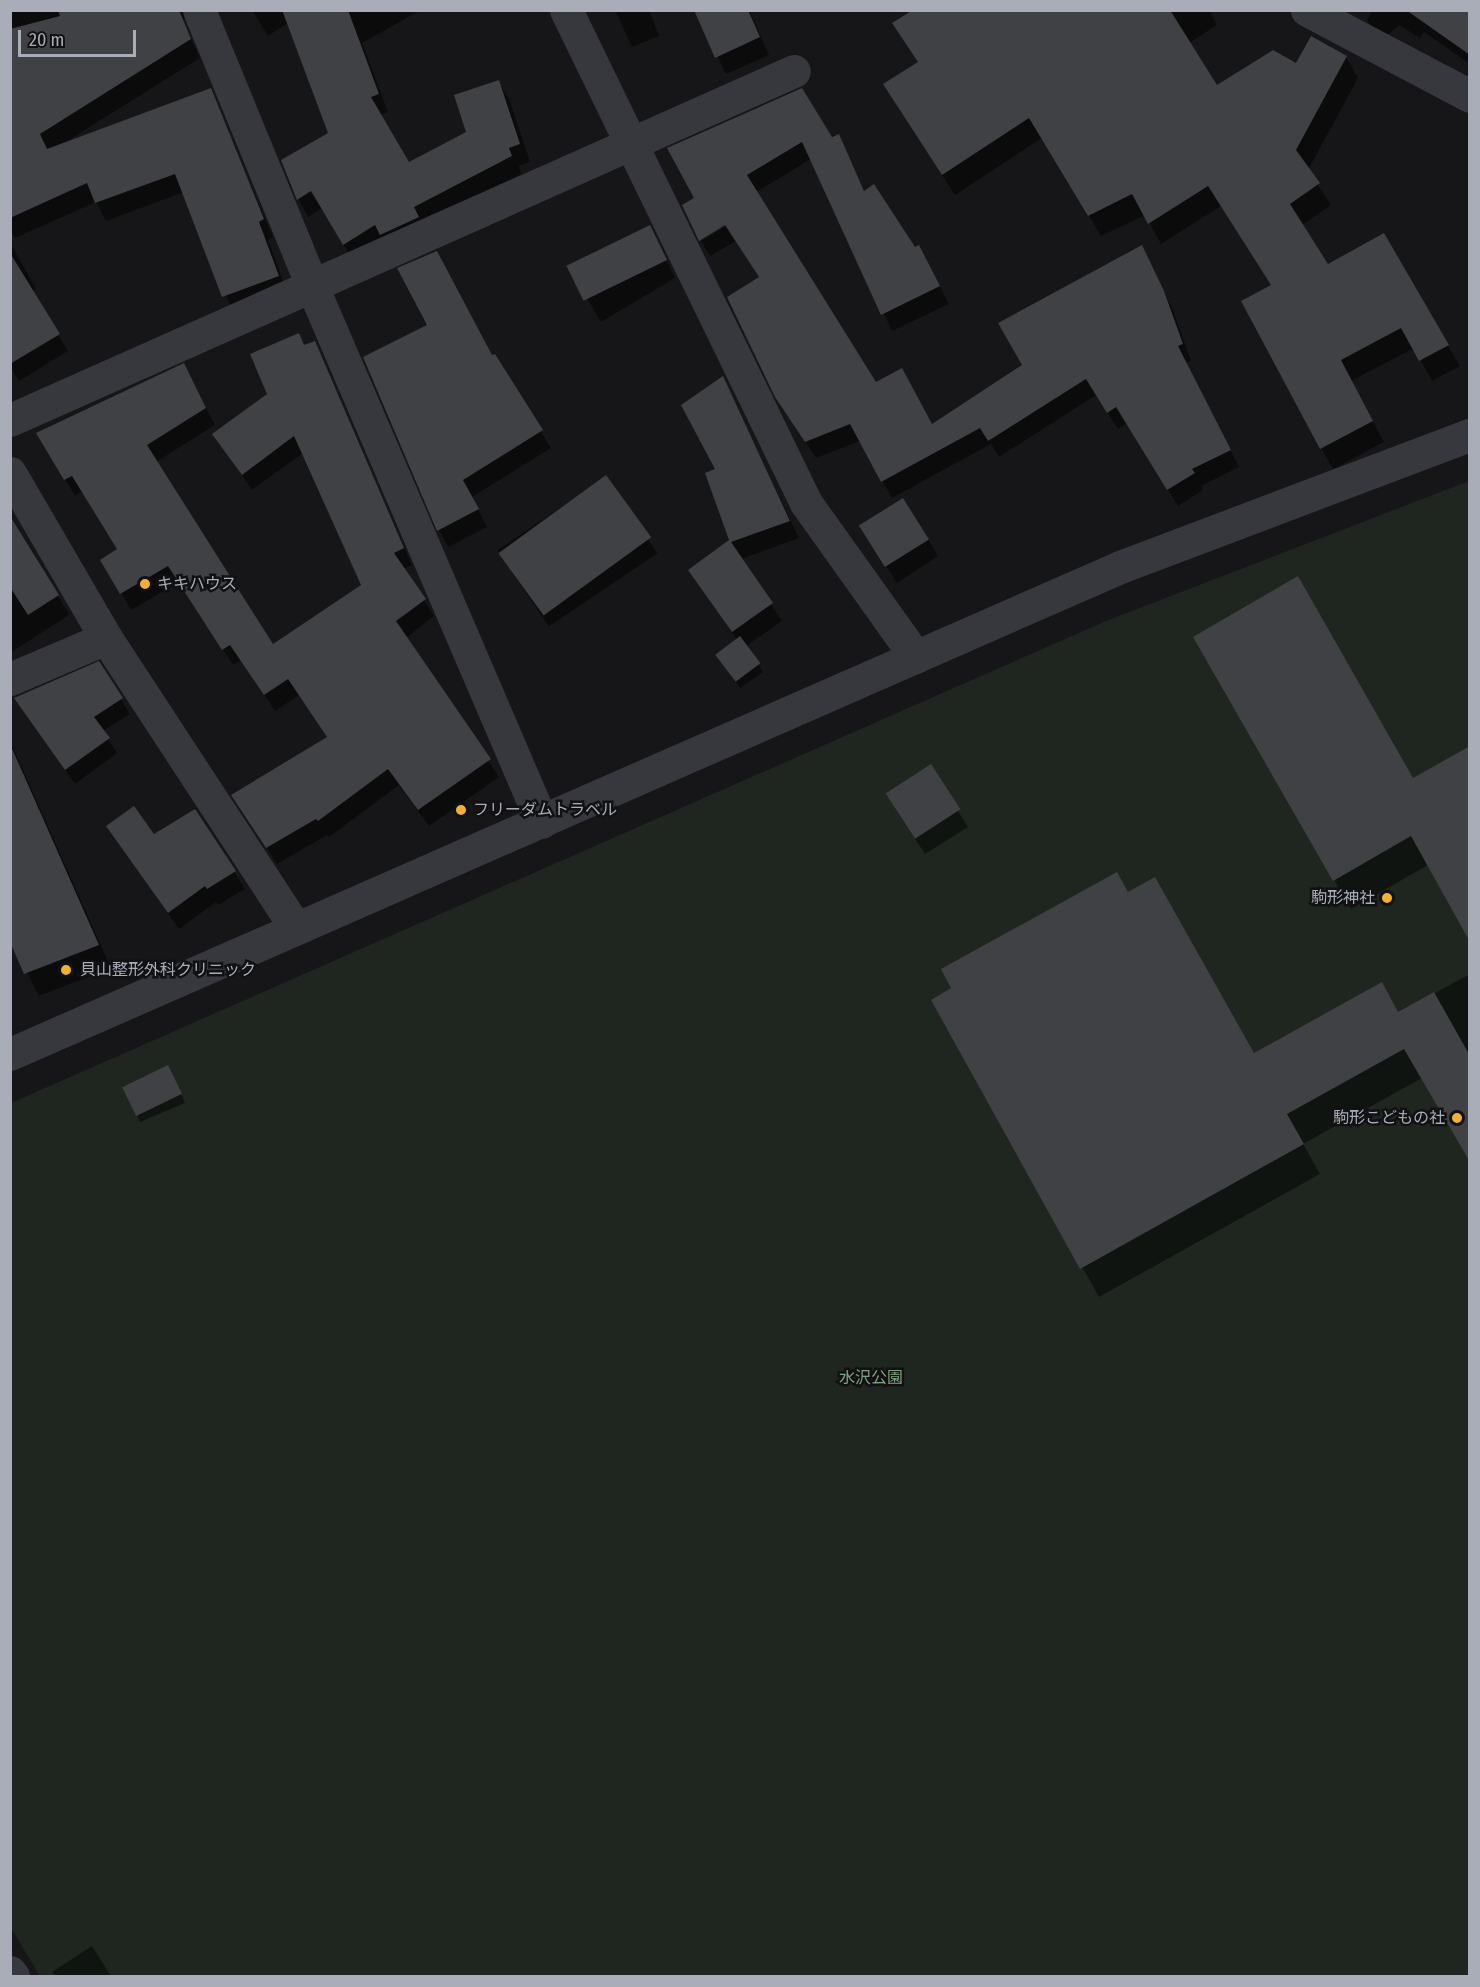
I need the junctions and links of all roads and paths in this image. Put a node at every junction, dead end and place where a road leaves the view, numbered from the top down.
1 (199, 10) edge
2 (566, 10) edge
3 (1307, 10) edge
4 (794, 71) dead end
5 (1470, 96) edge
6 (631, 141) junction
7 (312, 286) junction
8 (10, 420) edge
9 (1470, 435) edge
10 (10, 473) edge
11 (106, 638) junction
12 (916, 657) junction
13 (10, 679) edge
14 (542, 822) junction
15 (296, 928) junction
16 (10, 1053) edge
17 (10, 1972) edge
18 (13, 1977) edge

1 - 7 street
2 - 6 street
3 - 5 street
4 - 6 street
6 - 7 street
6 - 12 street
7 - 8 street
7 - 14 street
9 - 12 street
10 - 11 street
11 - 13 street
11 - 15 street
12 - 14 street
14 - 15 street
15 - 16 street
17 - 18 street

